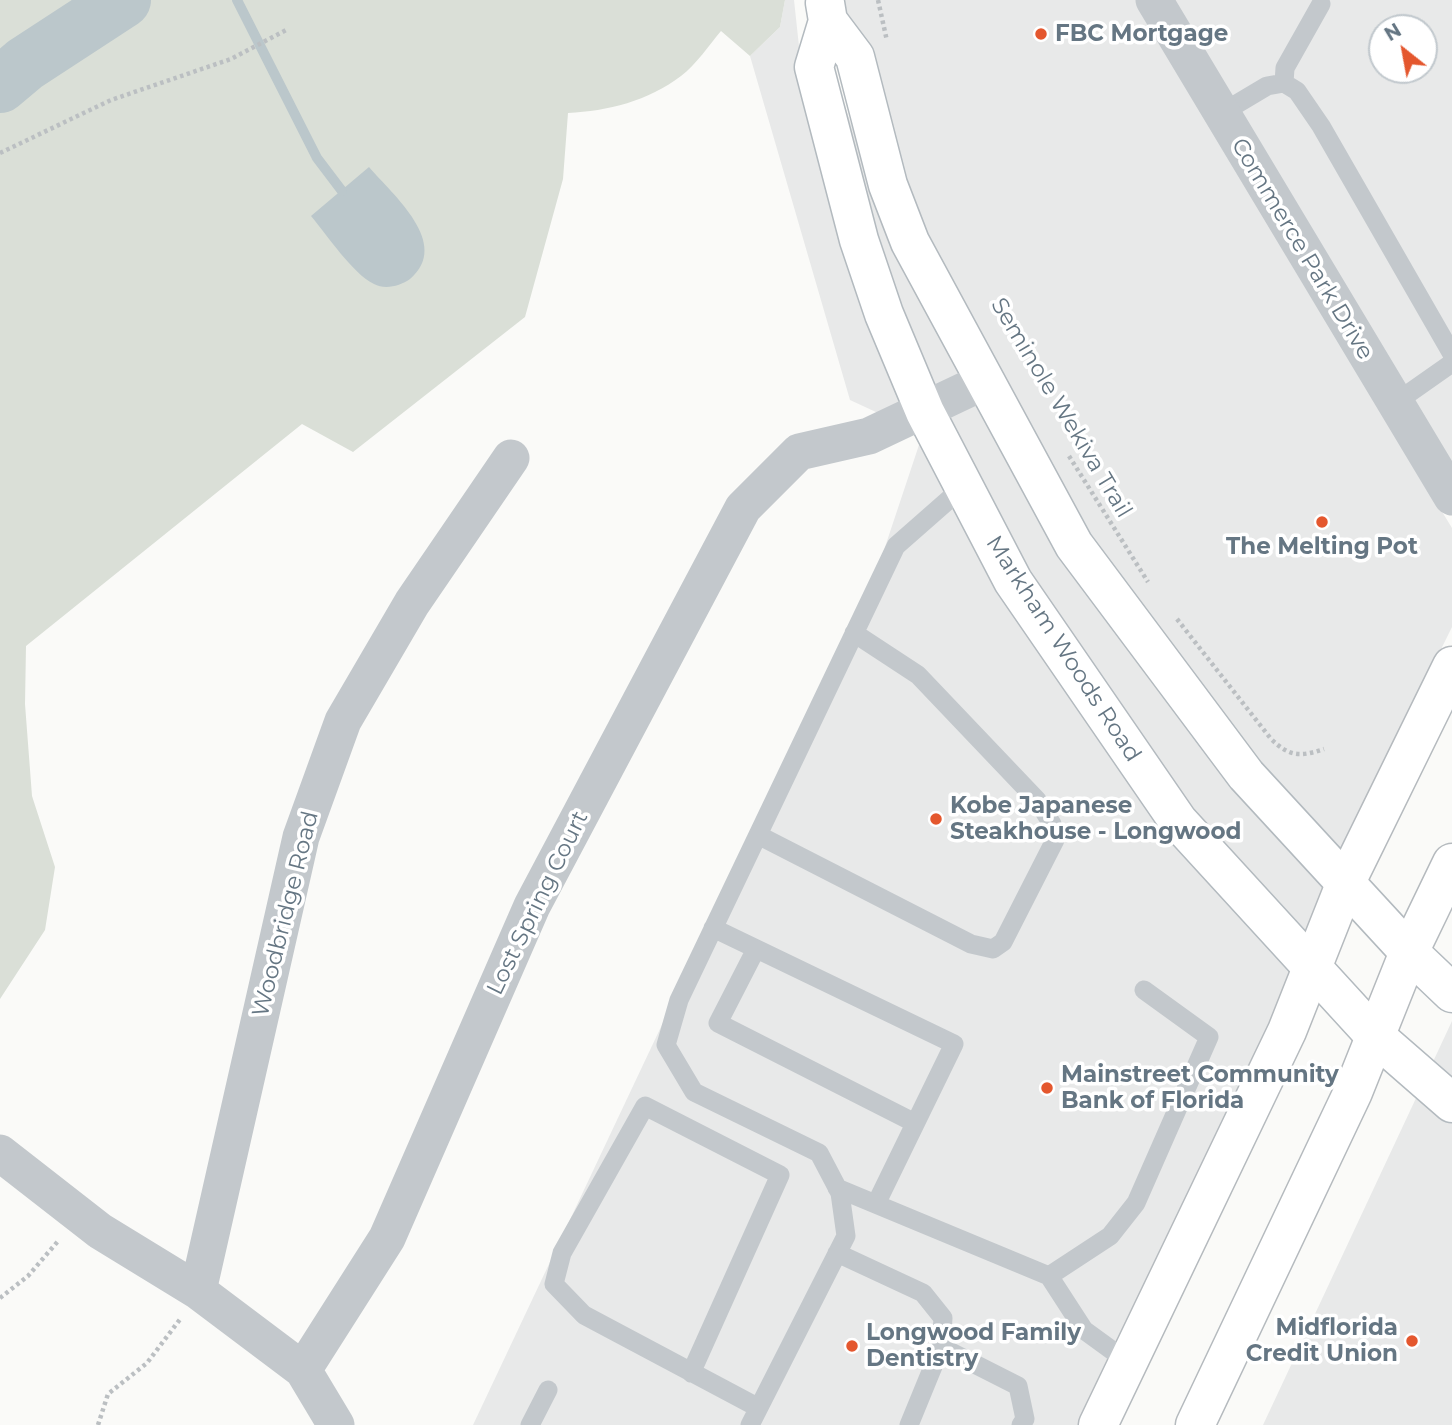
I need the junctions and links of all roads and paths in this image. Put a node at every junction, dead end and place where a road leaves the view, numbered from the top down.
1 (878, 0) edge
2 (1153, 0) edge
3 (1321, 4) dead end
4 (826, 10) edge
5 (288, 29) dead end
6 (890, 51) dead end
7 (1284, 83) junction
8 (1220, 114) junction
9 (0, 153) edge
10 (1452, 354) edge
11 (1452, 363) edge
12 (985, 381) junction
13 (1395, 403) junction
14 (925, 412) junction
15 (1068, 456) dead end
16 (511, 458) dead end
17 (962, 488) junction
18 (1452, 497) edge
19 (1154, 589) dead end
20 (1169, 609) dead end
21 (854, 633) junction
22 (1452, 666) edge
23 (1324, 749) dead end
24 (758, 835) junction
25 (1452, 863) edge
26 (1346, 883) junction
27 (713, 928) junction
28 (756, 949) junction
29 (1409, 952) junction
30 (1312, 966) junction
31 (1144, 990) dead end
32 (1452, 993) edge
33 (1374, 1035) junction
34 (1452, 1104) edge
35 (915, 1123) junction
36 (0, 1153) edge
37 (837, 1188) junction
38 (876, 1204) junction
39 (81, 1216) junction
40 (837, 1253) junction
41 (1049, 1276) junction
42 (198, 1291) junction
43 (0, 1298) edge
44 (942, 1348) junction
45 (1128, 1362) junction
46 (303, 1370) junction
47 (691, 1373) junction
48 (548, 1390) dead end
49 (753, 1416) edge
50 (98, 1425) edge
51 (336, 1425) edge
52 (530, 1425) edge
53 (909, 1425) edge
54 (1021, 1425) edge
55 (1098, 1425) edge
56 (1195, 1425) edge

1 - 6 path
2 - 8 street, Commerce Park Drive
3 - 7 lane
4 - 12 main road, Markham Woods Road
4 - 14 main road, Markham Woods Road
5 - 9 path
7 - 8 lane
7 - 10 lane
8 - 13 street, Commerce Park Drive
11 - 13 lane
12 - 14 street
12 - 26 main road, Markham Woods Road
13 - 18 street, Commerce Park Drive
14 - 17 main road, Markham Woods Road
14 - 46 street, Lost Spring Court
15 - 19 path, Seminole Wekiva Trail
16 - 42 street, Woodbridge Road
17 - 21 lane
17 - 30 main road, Markham Woods Road
20 - 23 path
21 - 24 lane
21 - 24 lane
22 - 26 main road
24 - 27 lane
25 - 29 main road
26 - 29 main road, Markham Woods Road
26 - 30 main road
27 - 28 lane
27 - 37 lane
28 - 35 lane
28 - 35 lane
29 - 32 main road, Markham Woods Road
29 - 33 main road
30 - 33 main road, Markham Woods Road
30 - 45 main road
31 - 41 lane
33 - 34 main road, Markham Woods Road
33 - 56 main road
35 - 38 lane
36 - 39 street
37 - 38 lane
37 - 40 lane
38 - 41 lane
39 - 42 street
39 - 43 path
40 - 44 lane
40 - 49 lane
41 - 45 lane
42 - 46 street
42 - 50 path
44 - 53 lane
44 - 54 lane
45 - 55 main road
46 - 51 street
47 - 47 lane
47 - 49 lane
48 - 52 lane

